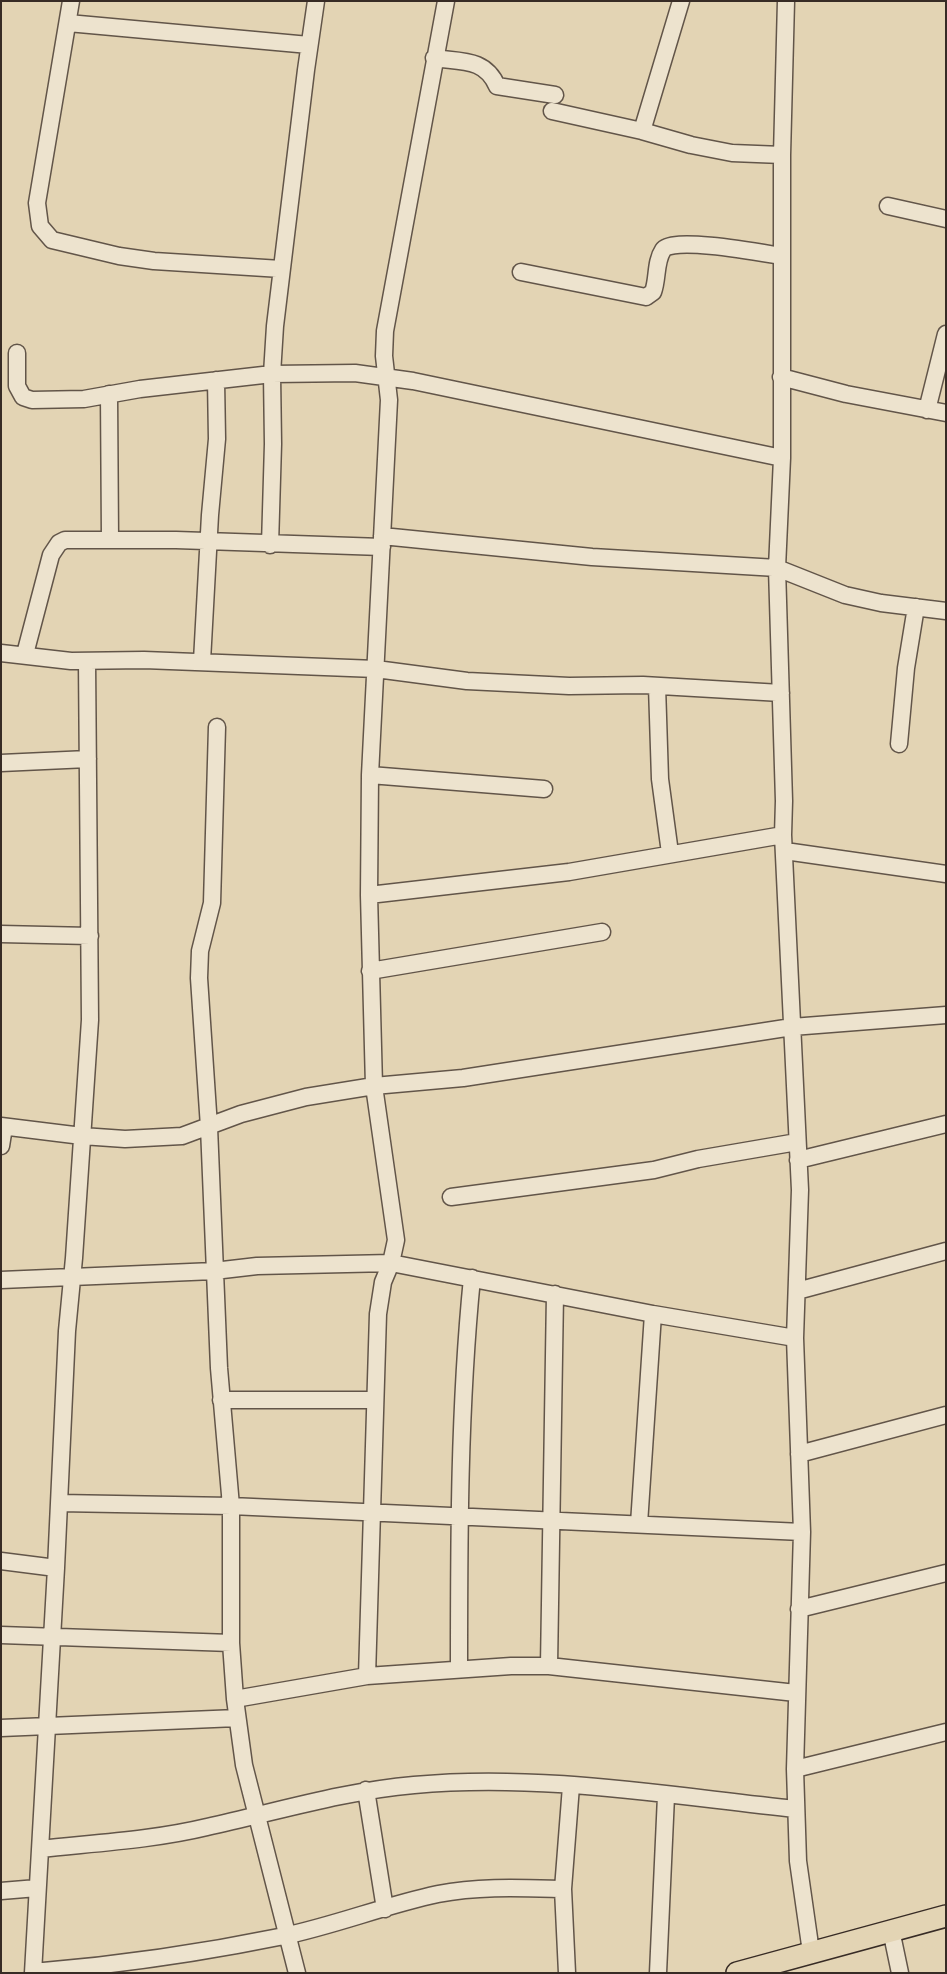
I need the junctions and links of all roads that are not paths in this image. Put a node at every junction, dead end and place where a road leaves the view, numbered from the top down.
1 (71, 1) edge
2 (316, 1) edge
3 (446, 1) edge
4 (681, 1) edge
5 (786, 1) edge
6 (68, 23) junction
7 (309, 46) junction
8 (434, 58) junction
9 (642, 131) junction
10 (782, 155) junction
11 (888, 206) dead end
12 (946, 219) edge
13 (781, 256) junction
14 (281, 269) junction
15 (521, 272) dead end
16 (946, 334) edge
17 (17, 353) dead end
18 (272, 374) junction
19 (781, 377) junction
20 (387, 378) junction
21 (216, 380) junction
22 (109, 394) junction
23 (927, 410) junction
24 (946, 413) edge
25 (782, 458) junction
26 (110, 540) junction
27 (208, 542) junction
28 (382, 542) junction
29 (270, 544) junction
30 (777, 568) junction
31 (916, 607) junction
32 (946, 611) edge
33 (1, 653) edge
34 (26, 654) junction
35 (87, 661) junction
36 (202, 661) junction
37 (376, 668) junction
38 (657, 686) junction
39 (781, 693) junction
40 (217, 727) dead end
41 (899, 744) dead end
42 (88, 759) junction
43 (1, 763) edge
44 (370, 775) junction
45 (544, 789) dead end
46 (784, 843) junction
47 (670, 853) junction
48 (946, 874) edge
49 (370, 895) junction
50 (602, 932) dead end
51 (1, 934) edge
52 (90, 936) junction
53 (370, 972) junction
54 (946, 1015) edge
55 (792, 1027) junction
56 (374, 1086) junction
57 (946, 1124) edge
58 (3, 1126) edge
59 (209, 1127) junction
60 (82, 1136) junction
61 (797, 1142) junction
62 (1, 1146) edge
63 (798, 1160) junction
64 (451, 1197) dead end
65 (946, 1251) edge
66 (391, 1263) junction
67 (214, 1271) junction
68 (472, 1278) junction
69 (72, 1279) junction
70 (1, 1280) edge
71 (797, 1291) junction
72 (555, 1294) junction
73 (653, 1314) junction
74 (795, 1338) junction
75 (222, 1400) junction
76 (375, 1400) junction
77 (946, 1415) edge
78 (799, 1454) junction
79 (59, 1504) junction
80 (231, 1506) junction
81 (371, 1512) junction
82 (459, 1516) junction
83 (551, 1520) junction
84 (639, 1524) junction
85 (802, 1532) junction
86 (1, 1561) edge
87 (56, 1568) junction
88 (946, 1573) edge
89 (799, 1609) junction
90 (1, 1636) edge
91 (50, 1638) junction
92 (231, 1643) junction
93 (549, 1666) junction
94 (459, 1669) junction
95 (367, 1676) junction
96 (796, 1694) junction
97 (234, 1699) junction
98 (237, 1718) junction
99 (48, 1727) junction
100 (1, 1728) edge
101 (946, 1732) edge
102 (795, 1770) junction
103 (571, 1786) junction
104 (366, 1790) junction
105 (666, 1796) junction
106 (796, 1809) junction
107 (256, 1815) junction
108 (40, 1849) junction
109 (37, 1888) junction
110 (563, 1889) junction
111 (1, 1891) edge
112 (385, 1909) junction
113 (946, 1916) edge
114 (891, 1930) junction
115 (287, 1935) junction
116 (811, 1952) junction
117 (782, 1967) edge
118 (33, 1972) edge
119 (297, 1973) edge
120 (567, 1973) edge
121 (658, 1973) edge
122 (737, 1973) edge
123 (900, 1973) edge

1 - 6 street
2 - 7 street
3 - 8 street
4 - 9 street
5 - 10 street
6 - 7 street
6 - 14 street
7 - 14 street
8 - 9 street
8 - 20 street
9 - 10 street
10 - 13 street
11 - 12 street
13 - 15 street
13 - 19 street
14 - 18 street
16 - 23 street
17 - 22 street
18 - 20 street
18 - 21 street
18 - 29 street
19 - 23 street
19 - 25 street
20 - 25 street
20 - 28 street
21 - 22 street
21 - 27 street
22 - 26 street
23 - 24 street
25 - 30 street
26 - 27 street
26 - 34 street
27 - 29 street
27 - 36 street
28 - 29 street
28 - 30 street
28 - 37 street
30 - 31 street
30 - 39 street
31 - 32 street
31 - 41 street
33 - 34 street
34 - 35 street
35 - 36 street
35 - 42 street
36 - 37 street
37 - 38 street
37 - 44 street
38 - 39 street
38 - 47 street
39 - 46 street
40 - 59 street
42 - 43 street
42 - 52 street
44 - 45 street
44 - 49 street
46 - 47 street
46 - 48 street
46 - 55 street
47 - 49 street
49 - 53 street
50 - 53 street
51 - 52 street
52 - 60 street
53 - 56 street
54 - 55 street
55 - 56 street
55 - 61 street
56 - 59 street
56 - 66 street
57 - 63 street
58 - 60 street
58 - 62 street
59 - 60 street
59 - 67 street
60 - 69 street
61 - 63 street
61 - 64 street
63 - 71 street
65 - 71 street
66 - 67 street
66 - 68 street
66 - 76 street
67 - 69 street
67 - 75 street
68 - 72 street
68 - 82 street
69 - 70 street
69 - 79 street
71 - 74 street
72 - 73 street
72 - 83 street
73 - 74 street
73 - 84 street
74 - 78 street
75 - 76 street
75 - 80 street
76 - 81 street
77 - 78 street
78 - 85 street
79 - 80 street
79 - 87 street
80 - 81 street
80 - 92 street
81 - 82 street
81 - 95 street
82 - 83 street
82 - 94 street
83 - 84 street
83 - 93 street
84 - 85 street
85 - 89 street
86 - 87 street
87 - 91 street
88 - 89 street
89 - 96 street
90 - 91 street
91 - 92 street
91 - 99 street
92 - 97 street
93 - 94 street
93 - 96 street
94 - 95 street
95 - 97 street
96 - 102 street
97 - 98 street
98 - 99 street
98 - 107 street
99 - 100 street
99 - 108 street
101 - 102 street
102 - 106 street
103 - 104 street
103 - 105 street
103 - 110 street
104 - 107 street
104 - 112 street
105 - 106 street
105 - 121 street
106 - 116 street
107 - 108 street
107 - 115 street
108 - 109 street
109 - 111 street
109 - 118 street
110 - 112 street
110 - 120 street
112 - 115 street
113 - 114 main road
114 - 116 main road
114 - 123 street
115 - 118 street
115 - 119 street
116 - 117 main road
117 - 122 main road

